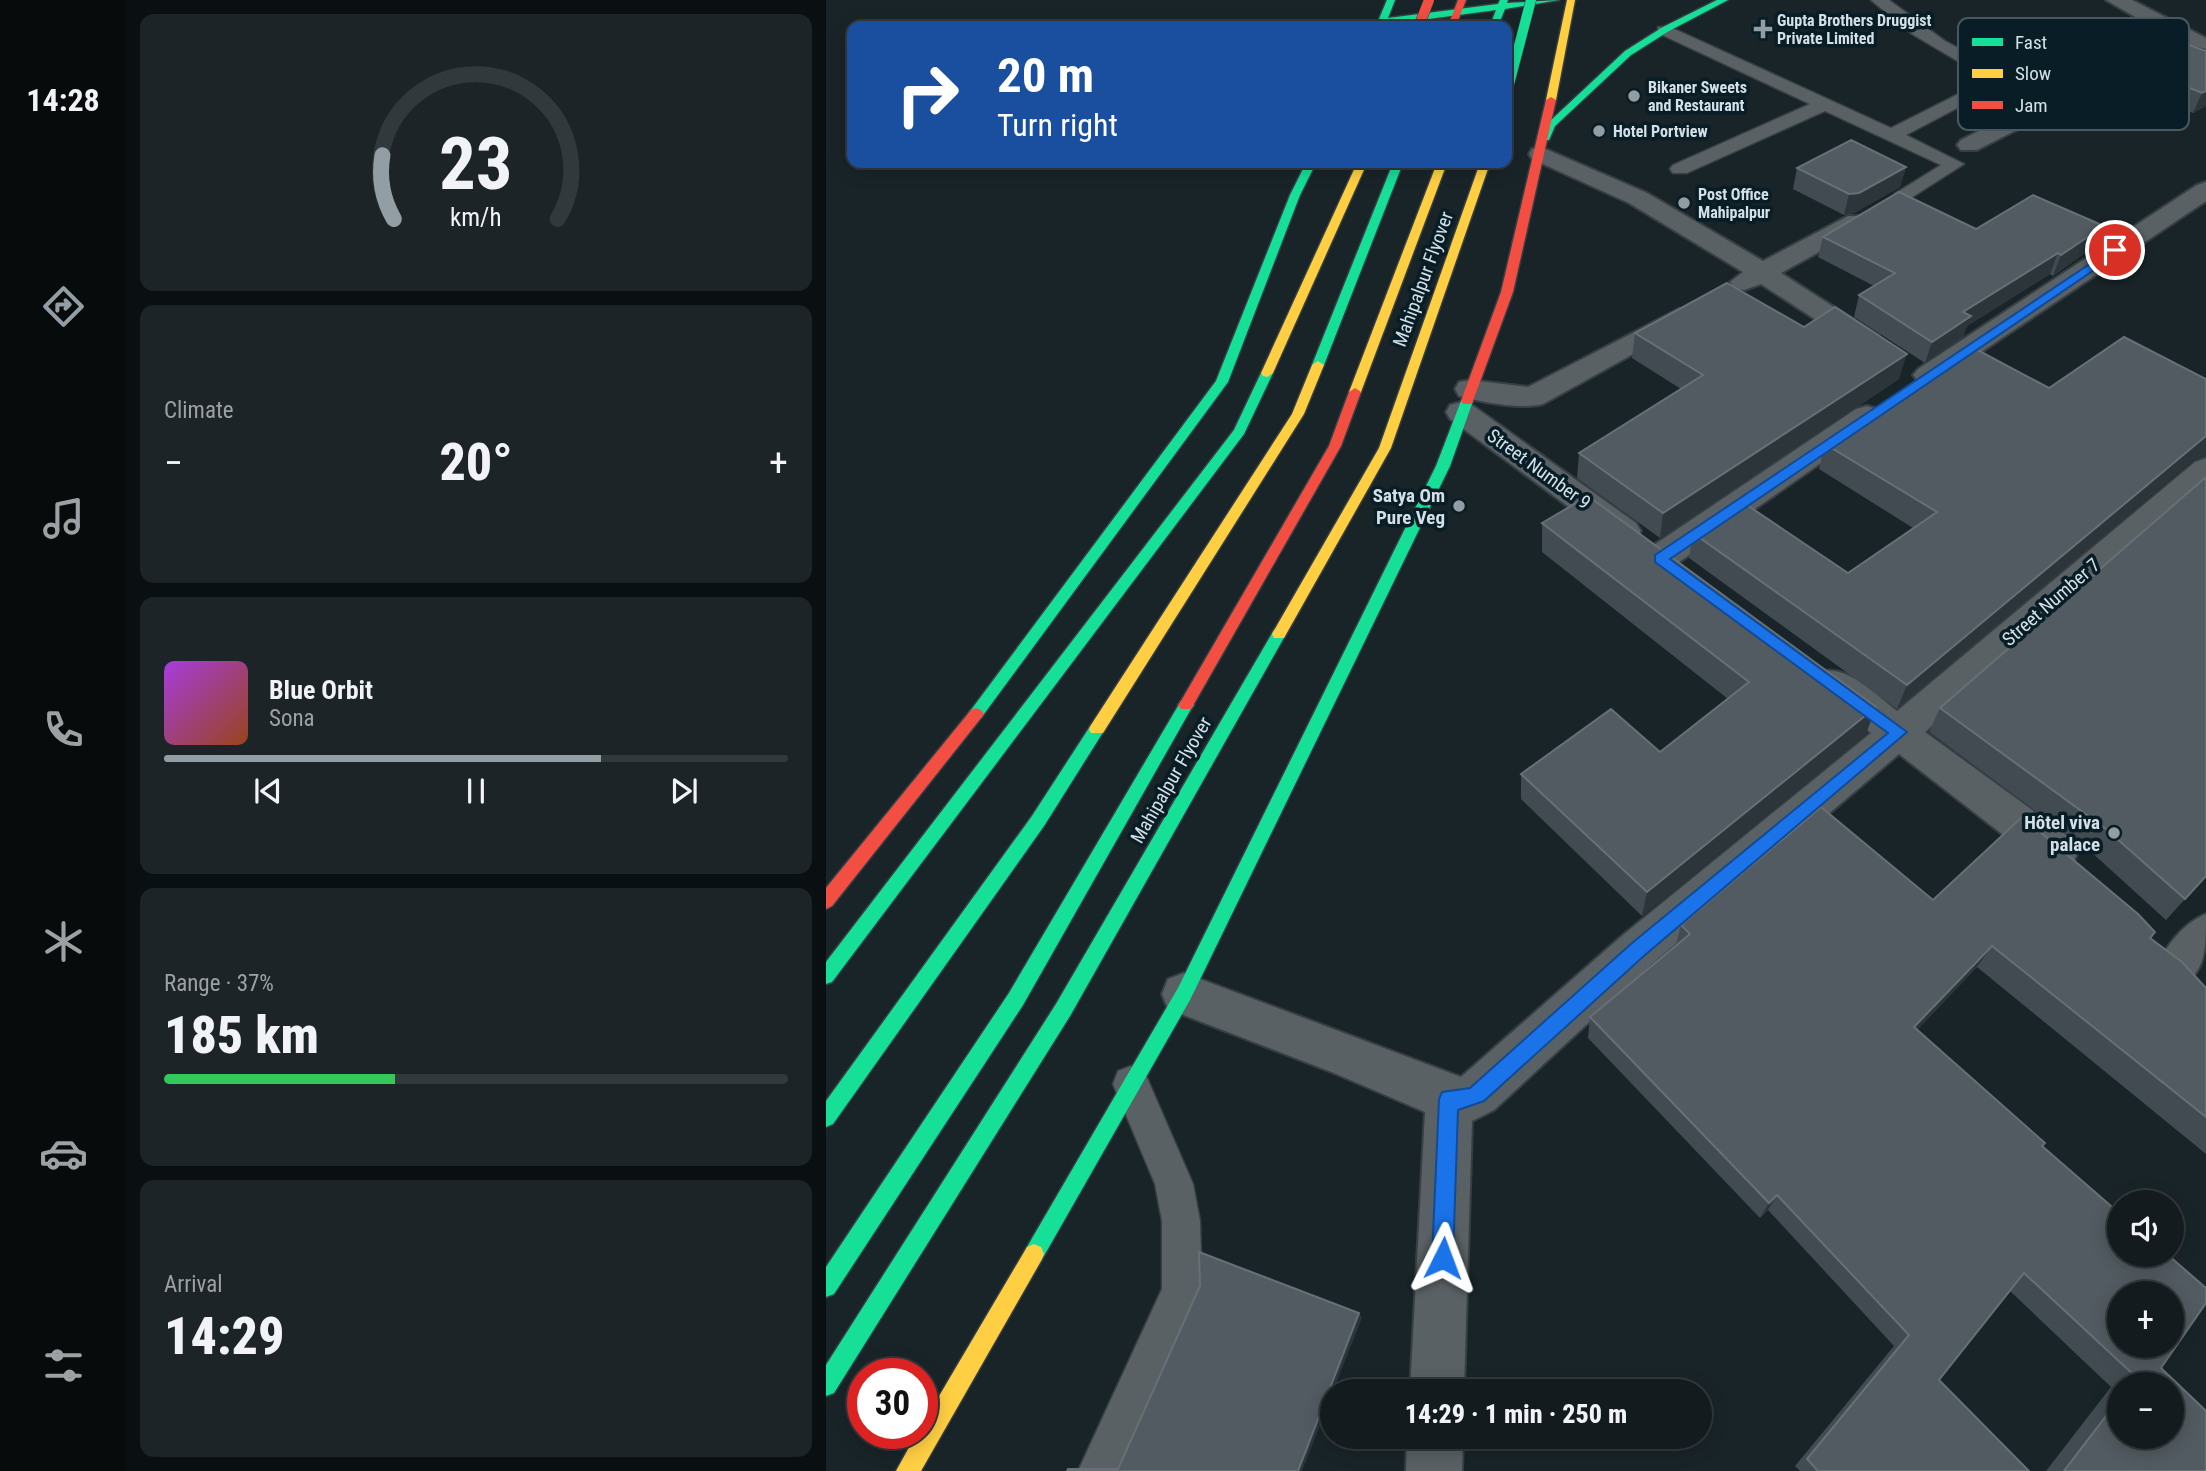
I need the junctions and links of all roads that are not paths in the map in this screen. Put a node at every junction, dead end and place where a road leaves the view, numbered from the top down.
1 (1429, 0) edge
2 (1531, 0) edge
3 (1555, 0) edge
4 (1571, 0) edge
5 (1724, 0) edge
6 (1879, 0) edge
7 (2116, 0) edge
8 (1395, 1) edge
9 (1502, 4) edge
10 (1457, 13) edge
11 (2150, 18) edge
12 (1382, 21) edge
13 (1396, 21) edge
14 (1421, 21) edge
15 (1496, 21) edge
16 (1664, 30) junction
17 (2189, 38) edge
18 (2206, 47) edge
19 (1958, 54) edge
20 (1512, 73) edge
21 (1958, 101) edge
22 (1827, 103) junction
23 (1996, 130) edge
24 (1894, 134) junction
25 (1969, 145) dead end
26 (1541, 150) junction
27 (1308, 168) edge
28 (1360, 168) edge
29 (1396, 168) edge
30 (1440, 168) edge
31 (1483, 168) edge
32 (1681, 169) dead end
33 (2206, 190) edge
34 (1903, 197) edge
35 (1857, 221) edge
36 (1762, 272) junction
37 (1902, 377) junction
38 (1466, 400) junction
39 (2199, 484) edge
40 (1802, 661) edge
41 (1899, 732) junction
42 (2090, 880) edge
43 (826, 901) edge
44 (2206, 934) edge
45 (2179, 968) edge
46 (826, 976) edge
47 (1184, 994) junction
48 (1131, 1084) junction
49 (1449, 1099) junction
50 (826, 1117) edge
51 (826, 1286) edge
52 (1437, 1379) edge
53 (826, 1385) edge
54 (1435, 1449) edge
55 (908, 1471) edge
56 (1100, 1471) edge
57 (1434, 1471) edge

1 - 14 main road, bridge
2 - 20 main road, bridge
3 - 9 main road
4 - 26 main road
5 - 16 main road
6 - 19 lane
7 - 11 street
8 - 12 main road
9 - 10 main road
9 - 15 main road
10 - 13 main road
16 - 22 lane
16 - 26 main road
17 - 18 street
21 - 24 lane
22 - 24 lane
22 - 32 lane
23 - 25 street
24 - 34 lane
26 - 36 street
26 - 38 main road
27 - 43 main road
28 - 46 main road
29 - 50 main road
30 - 51 main road
31 - 53 main road, Mahipalpur Flyover
33 - 37 street
35 - 36 street
36 - 37 street
36 - 38 street
37 - 38 street, Street Number 9
38 - 47 main road
39 - 41 street, Street Number 7
40 - 41 street
41 - 42 street
41 - 49 street, Street Number 7
44 - 45 street
47 - 48 main road
47 - 49 street
48 - 55 main road
48 - 56 lane
49 - 52 street
54 - 57 street

